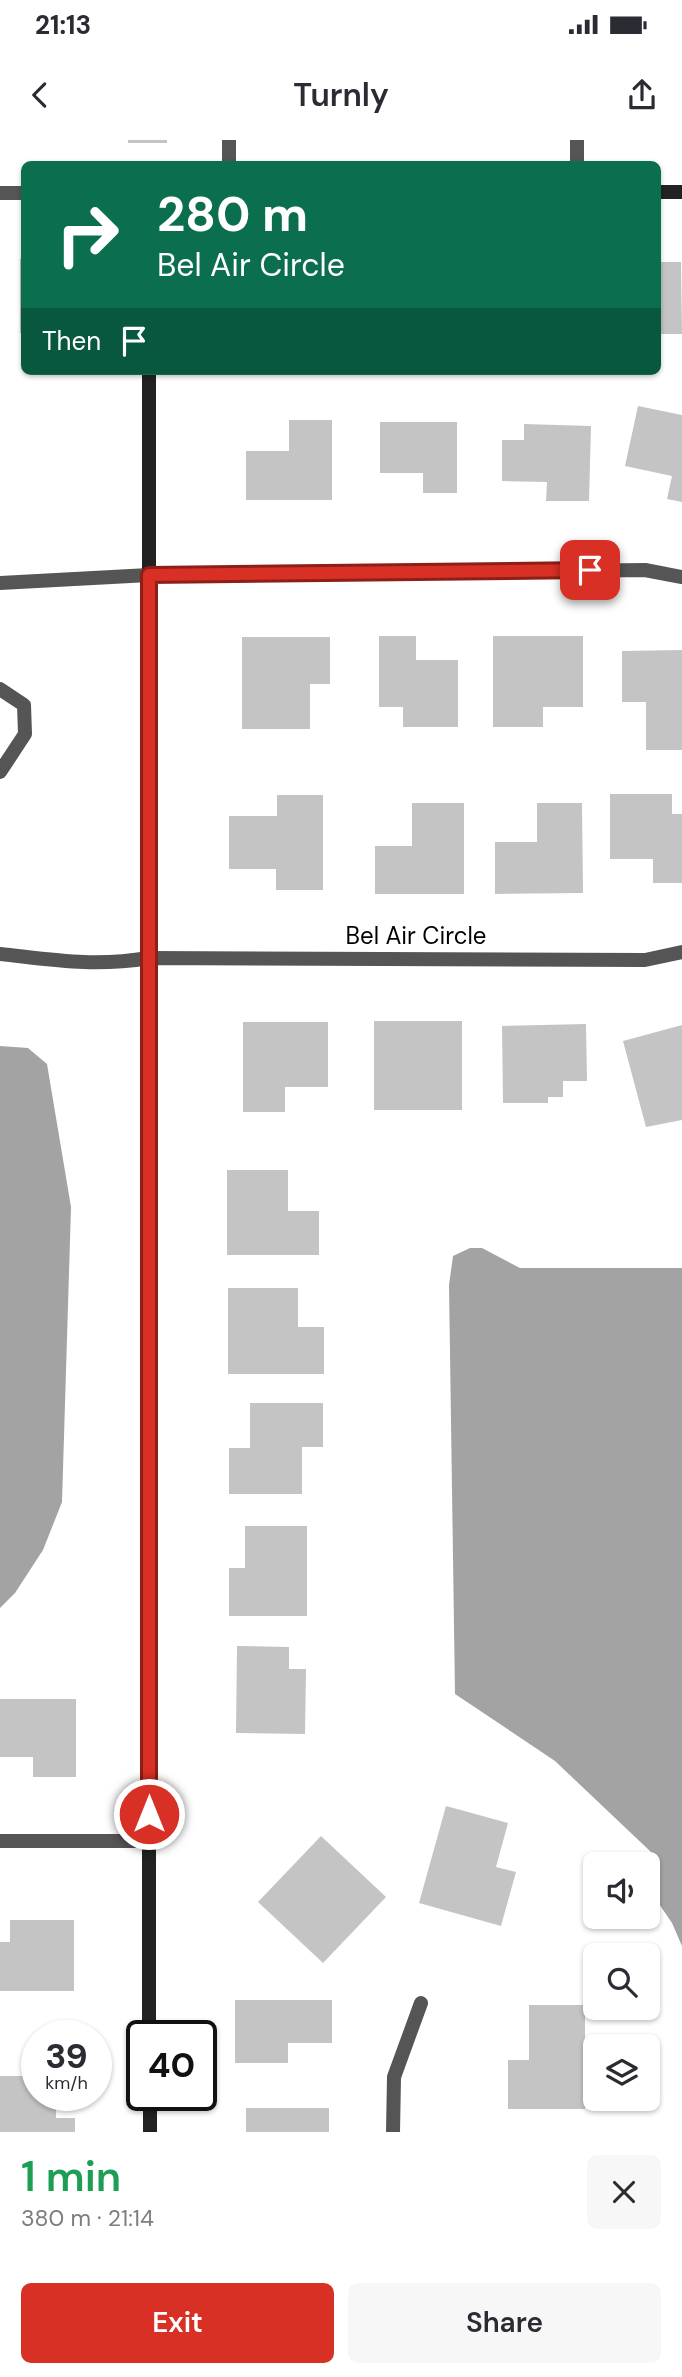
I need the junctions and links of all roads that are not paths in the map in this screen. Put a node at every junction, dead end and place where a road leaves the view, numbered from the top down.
1 (229, 140) edge
2 (577, 140) edge
3 (229, 161) edge
4 (577, 161) edge
5 (661, 192) edge
6 (682, 192) edge
7 (0, 193) edge
8 (21, 193) edge
9 (149, 375) edge
10 (149, 575) junction
11 (682, 577) edge
12 (0, 583) edge
13 (0, 689) edge
14 (0, 772) edge
15 (682, 952) edge
16 (0, 954) edge
17 (149, 958) junction
18 (0, 1842) edge
19 (149, 1842) junction
20 (421, 2003) dead end
21 (149, 2020) edge
22 (149, 2111) edge
23 (150, 2132) edge
24 (393, 2132) edge

1 - 3 street
2 - 4 street
5 - 6 street
7 - 8 street
9 - 10 street
10 - 11 street
10 - 12 street
10 - 17 street
13 - 14 street
15 - 17 street, Bel Air Circle
16 - 17 street, Bel Air Circle
17 - 19 street
18 - 19 street
19 - 21 street
20 - 24 street
22 - 23 street

